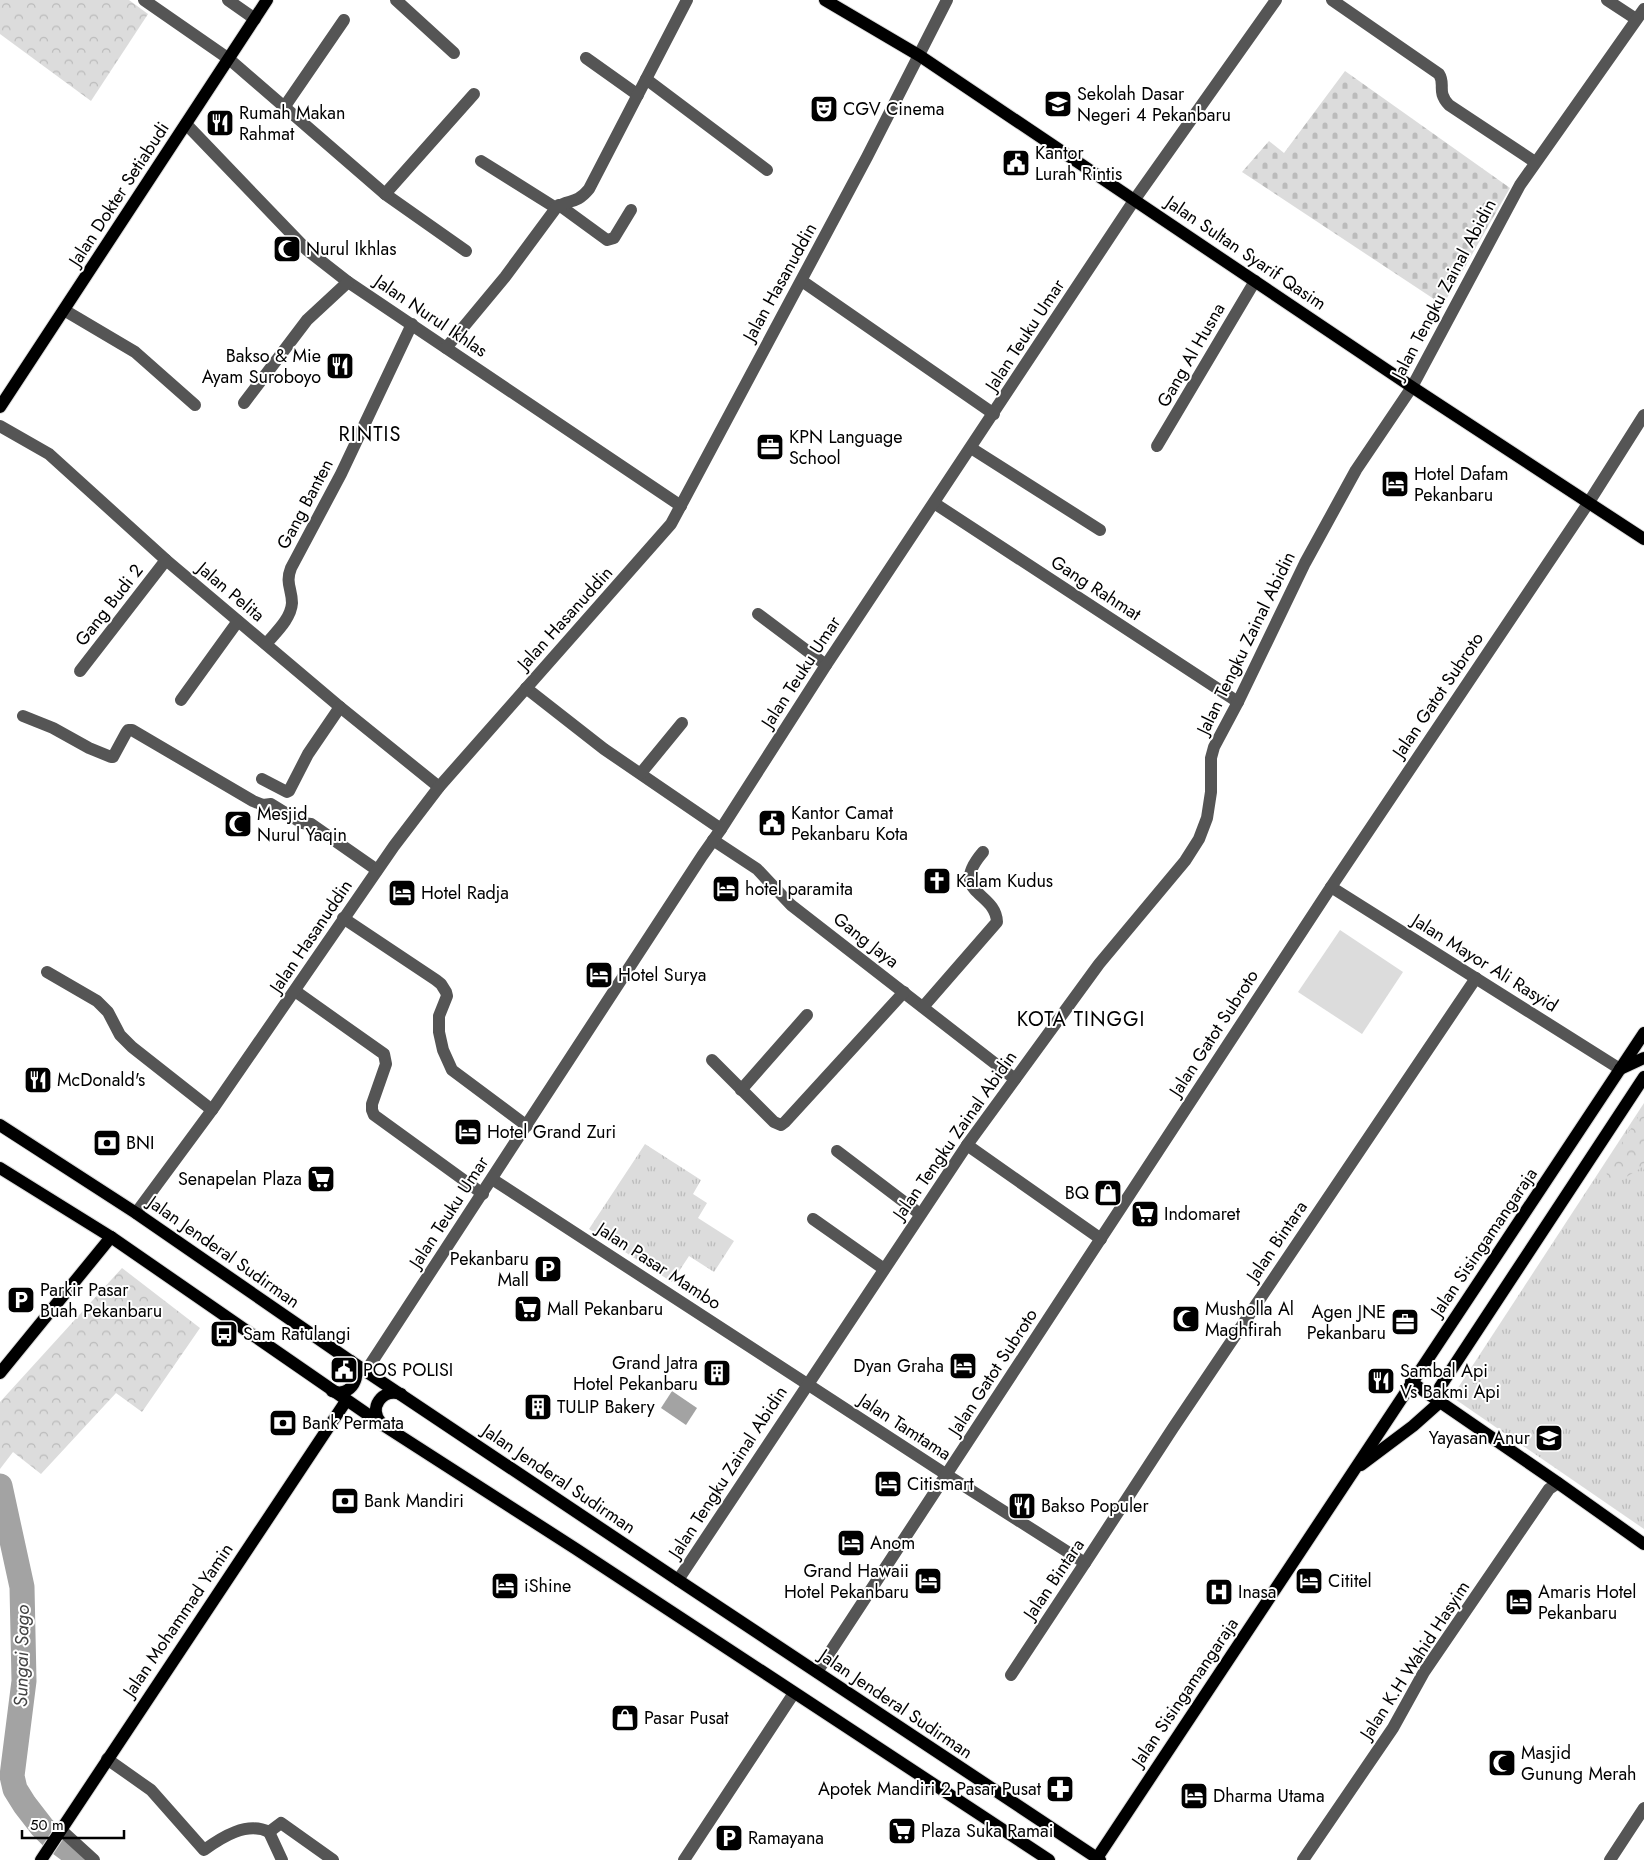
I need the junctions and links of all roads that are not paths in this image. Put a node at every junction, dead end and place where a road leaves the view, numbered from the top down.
1 (144, 0) edge
2 (228, 0) edge
3 (267, 0) edge
4 (396, 0) edge
5 (687, 0) edge
6 (825, 0) edge
7 (947, 0) edge
8 (1276, 0) edge
9 (1332, 0) edge
10 (1608, 0) edge
11 (1640, 14) edge
12 (255, 19) junction
13 (344, 20) dead end
14 (454, 53) dead end
15 (920, 56) junction
16 (586, 58) dead end
17 (229, 59) junction
18 (646, 79) junction
19 (474, 94) dead end
20 (638, 95) junction
21 (285, 106) junction
22 (186, 124) junction
23 (482, 162) dead end
24 (1535, 162) junction
25 (767, 170) dead end
26 (385, 194) junction
27 (1135, 199) junction
28 (557, 206) junction
29 (631, 210) dead end
30 (466, 251) dead end
31 (802, 281) junction
32 (1254, 281) junction
33 (348, 282) junction
34 (64, 310) junction
35 (412, 324) junction
36 (446, 348) junction
37 (1412, 386) junction
38 (244, 403) dead end
39 (195, 405) dead end
40 (0, 407) edge
41 (994, 414) junction
42 (1644, 415) edge
43 (0, 426) edge
44 (1157, 446) dead end
45 (971, 448) junction
46 (1588, 502) junction
47 (934, 503) junction
48 (681, 506) junction
49 (1100, 530) dead end
50 (1644, 539) edge
51 (166, 560) junction
52 (758, 614) dead end
53 (238, 621) junction
54 (266, 644) junction
55 (826, 665) junction
56 (80, 671) dead end
57 (526, 688) junction
58 (180, 700) dead end
59 (1238, 702) junction
60 (340, 707) junction
61 (23, 716) dead end
62 (682, 723) dead end
63 (641, 773) junction
64 (262, 779) dead end
65 (439, 787) junction
66 (721, 829) junction
67 (714, 840) junction
68 (983, 852) dead end
69 (377, 870) junction
70 (1331, 887) junction
71 (343, 918) junction
72 (47, 972) dead end
73 (1476, 978) junction
74 (296, 990) junction
75 (904, 992) junction
76 (923, 1007) junction
77 (807, 1015) dead end
78 (1644, 1033) edge
79 (1644, 1058) edge
80 (712, 1060) dead end
81 (1620, 1069) junction
82 (1644, 1077) edge
83 (1015, 1079) junction
84 (741, 1090) junction
85 (212, 1110) junction
86 (0, 1125) edge
87 (527, 1126) junction
88 (967, 1145) junction
89 (837, 1151) dead end
90 (0, 1168) edge
91 (492, 1179) junction
92 (482, 1194) junction
93 (136, 1213) junction
94 (920, 1214) junction
95 (813, 1219) dead end
96 (111, 1236) junction
97 (1101, 1239) junction
98 (884, 1269) junction
99 (349, 1360) junction
100 (366, 1371) junction
101 (0, 1373) edge
102 (1411, 1382) junction
103 (807, 1383) junction
104 (330, 1390) junction
105 (402, 1394) junction
106 (346, 1401) junction
107 (1440, 1402) junction
108 (383, 1425) junction
109 (1353, 1471) junction
110 (947, 1476) junction
111 (1558, 1483) junction
112 (1644, 1544) edge
113 (1085, 1563) junction
114 (678, 1580) junction
115 (817, 1672) junction
116 (1011, 1675) dead end
117 (794, 1693) junction
118 (107, 1759) junction
119 (1644, 1808) edge
120 (59, 1831) junction
121 (269, 1832) junction
122 (1098, 1859) edge
123 (41, 1860) edge
124 (94, 1860) edge
125 (282, 1860) edge
126 (333, 1860) edge
127 (684, 1860) edge
128 (1049, 1860) edge
129 (1303, 1860) edge
130 (1610, 1860) edge

1 - 17 street
2 - 12 street
3 - 12 main road, Jalan Dokter Setiabudi
4 - 14 street
5 - 18 street
6 - 15 main road, Jalan Sultan Syarif Qasim
7 - 15 street, Jalan Hasanuddin
8 - 27 street, Jalan Teuku Umar
9 - 24 street
10 - 11 street
11 - 24 street, Jalan Tengku Zainal Abidin
12 - 17 main road, Jalan Dokter Setiabudi
13 - 21 street
15 - 27 main road, Jalan Sultan Syarif Qasim
15 - 31 street, Jalan Hasanuddin
16 - 20 street
17 - 21 street
17 - 22 main road, Jalan Dokter Setiabudi
18 - 20 street
18 - 25 street
19 - 26 street
20 - 28 street
21 - 26 street
22 - 33 street, Jalan Nurul Ikhlas
22 - 34 main road, Jalan Dokter Setiabudi
23 - 28 street
24 - 37 street, Jalan Tengku Zainal Abidin
26 - 30 street
27 - 32 main road, Jalan Sultan Syarif Qasim
27 - 41 street, Jalan Teuku Umar
28 - 29 street
28 - 36 street
31 - 41 street
31 - 48 street, Jalan Hasanuddin
32 - 37 main road, Jalan Sultan Syarif Qasim
32 - 44 street, Gang Al Husna
33 - 35 street, Jalan Nurul Ikhlas
33 - 38 street
34 - 39 street
34 - 40 main road, Jalan Dokter Setiabudi
35 - 36 street, Jalan Nurul Ikhlas
35 - 54 street, Gang Banten
36 - 48 street, Jalan Nurul Ikhlas
37 - 46 main road, Jalan Sultan Syarif Qasim
37 - 59 street, Jalan Tengku Zainal Abidin
41 - 45 street, Jalan Teuku Umar
42 - 46 street, Jalan Gatot Subroto
43 - 51 street, Jalan Pelita
45 - 47 street, Jalan Teuku Umar
45 - 49 street
46 - 50 main road, Jalan Sultan Syarif Qasim
46 - 70 street, Jalan Gatot Subroto
47 - 55 street, Jalan Teuku Umar
47 - 59 street, Gang Rahmat
48 - 57 street, Jalan Hasanuddin
51 - 53 street, Jalan Pelita
51 - 56 street, Gang Budi 2
52 - 55 street
53 - 54 street, Jalan Pelita
53 - 58 street
54 - 60 street, Jalan Pelita
55 - 66 street, Jalan Teuku Umar
57 - 63 street
57 - 65 street, Jalan Hasanuddin
59 - 83 street, Jalan Tengku Zainal Abidin
60 - 64 street
60 - 65 street, Jalan Pelita
61 - 69 street
62 - 63 street
63 - 66 street
65 - 69 street, Jalan Hasanuddin
66 - 67 street, Jalan Teuku Umar
67 - 75 street, Gang Jaya
67 - 87 street, Jalan Teuku Umar
68 - 76 street
69 - 71 street, Jalan Hasanuddin
70 - 73 street, Jalan Mayor Ali Rasyid
70 - 97 street, Jalan Gatot Subroto
71 - 74 street, Jalan Hasanuddin
71 - 87 street
72 - 85 street
73 - 81 street, Jalan Mayor Ali Rasyid
73 - 113 street, Jalan Bintara
74 - 85 street, Jalan Hasanuddin
74 - 92 street
75 - 76 street, Gang Jaya
75 - 84 street, Gang Jaya
76 - 83 street, Gang Jaya
77 - 84 street
78 - 81 main road, Jalan Sisingamangaraja
79 - 81 main road
80 - 84 street, Gang Jaya
81 - 102 main road, Jalan Sisingamangaraja
82 - 107 main road
83 - 88 street, Jalan Tengku Zainal Abidin
85 - 93 street, Jalan Hasanuddin
86 - 93 main road, Jalan Jenderal Sudirman
87 - 91 street, Jalan Teuku Umar
88 - 94 street, Jalan Tengku Zainal Abidin
88 - 97 street
89 - 94 street
90 - 96 main road
91 - 92 street, Jalan Teuku Umar
91 - 103 street, Jalan Pasar Mambo
92 - 100 street, Jalan Teuku Umar
93 - 99 main road, Jalan Jenderal Sudirman
94 - 98 street, Jalan Tengku Zainal Abidin
95 - 98 street
96 - 101 main road
96 - 104 main road
97 - 110 street, Jalan Gatot Subroto
98 - 103 street, Jalan Tengku Zainal Abidin
99 - 100 main road, Jalan Jenderal Sudirman
99 - 104 main road
100 - 105 main road, Jalan Jenderal Sudirman
102 - 107 main road
102 - 109 main road, Jalan Sisingamangaraja
103 - 110 street, Jalan Tamtama
103 - 114 street, Jalan Tengku Zainal Abidin
104 - 106 main road
105 - 108 main road
105 - 114 main road, Jalan Jenderal Sudirman
106 - 108 main road
106 - 118 main road, Jalan Mohammad Yamin
107 - 109 main road, Jalan Sisingamangaraja
107 - 111 main road
108 - 117 main road
109 - 122 main road, Jalan Sisingamangaraja
110 - 113 street, Jalan Tamtama
110 - 115 street, Jalan Gatot Subroto
111 - 112 main road
111 - 129 street, Jalan K.H Wahid Hasyim
113 - 116 street, Jalan Bintara
114 - 115 main road, Jalan Jenderal Sudirman
115 - 122 main road, Jalan Jenderal Sudirman
117 - 127 street
117 - 128 main road
118 - 120 main road, Jalan Mohammad Yamin
118 - 121 street
119 - 130 street
120 - 123 main road, Jalan Mohammad Yamin
120 - 124 street
121 - 125 street
121 - 126 street

